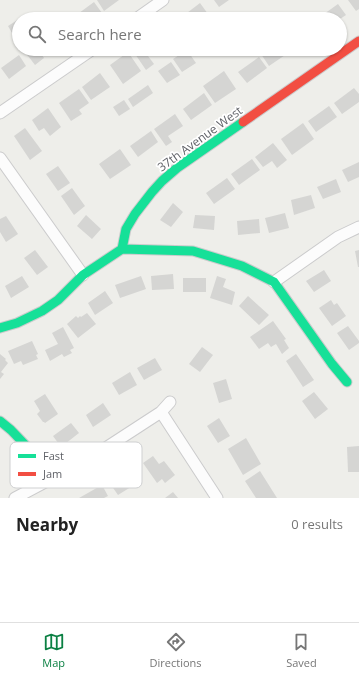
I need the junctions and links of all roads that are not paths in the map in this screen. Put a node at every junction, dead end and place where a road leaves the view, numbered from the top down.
1 (163, 0) edge
2 (146, 12) edge
3 (359, 41) edge
4 (347, 49) edge
5 (83, 56) edge
6 (338, 56) edge
7 (0, 114) edge
8 (0, 158) edge
9 (359, 227) edge
10 (122, 249) junction
11 (83, 275) junction
12 (274, 282) junction
13 (0, 328) edge
14 (347, 382) dead end
15 (170, 402) dead end
16 (161, 412) junction
17 (0, 421) edge
18 (22, 442) edge
19 (115, 442) edge
20 (34, 488) edge
21 (15, 498) edge
22 (217, 498) edge

1 - 2 street
3 - 4 street, 37th Avenue West
5 - 7 street
6 - 10 street, 37th Avenue West
8 - 11 street
9 - 12 street
10 - 11 street
10 - 12 street
11 - 13 street
12 - 14 street
15 - 16 street
16 - 19 street
16 - 22 street
17 - 18 street
20 - 21 street

